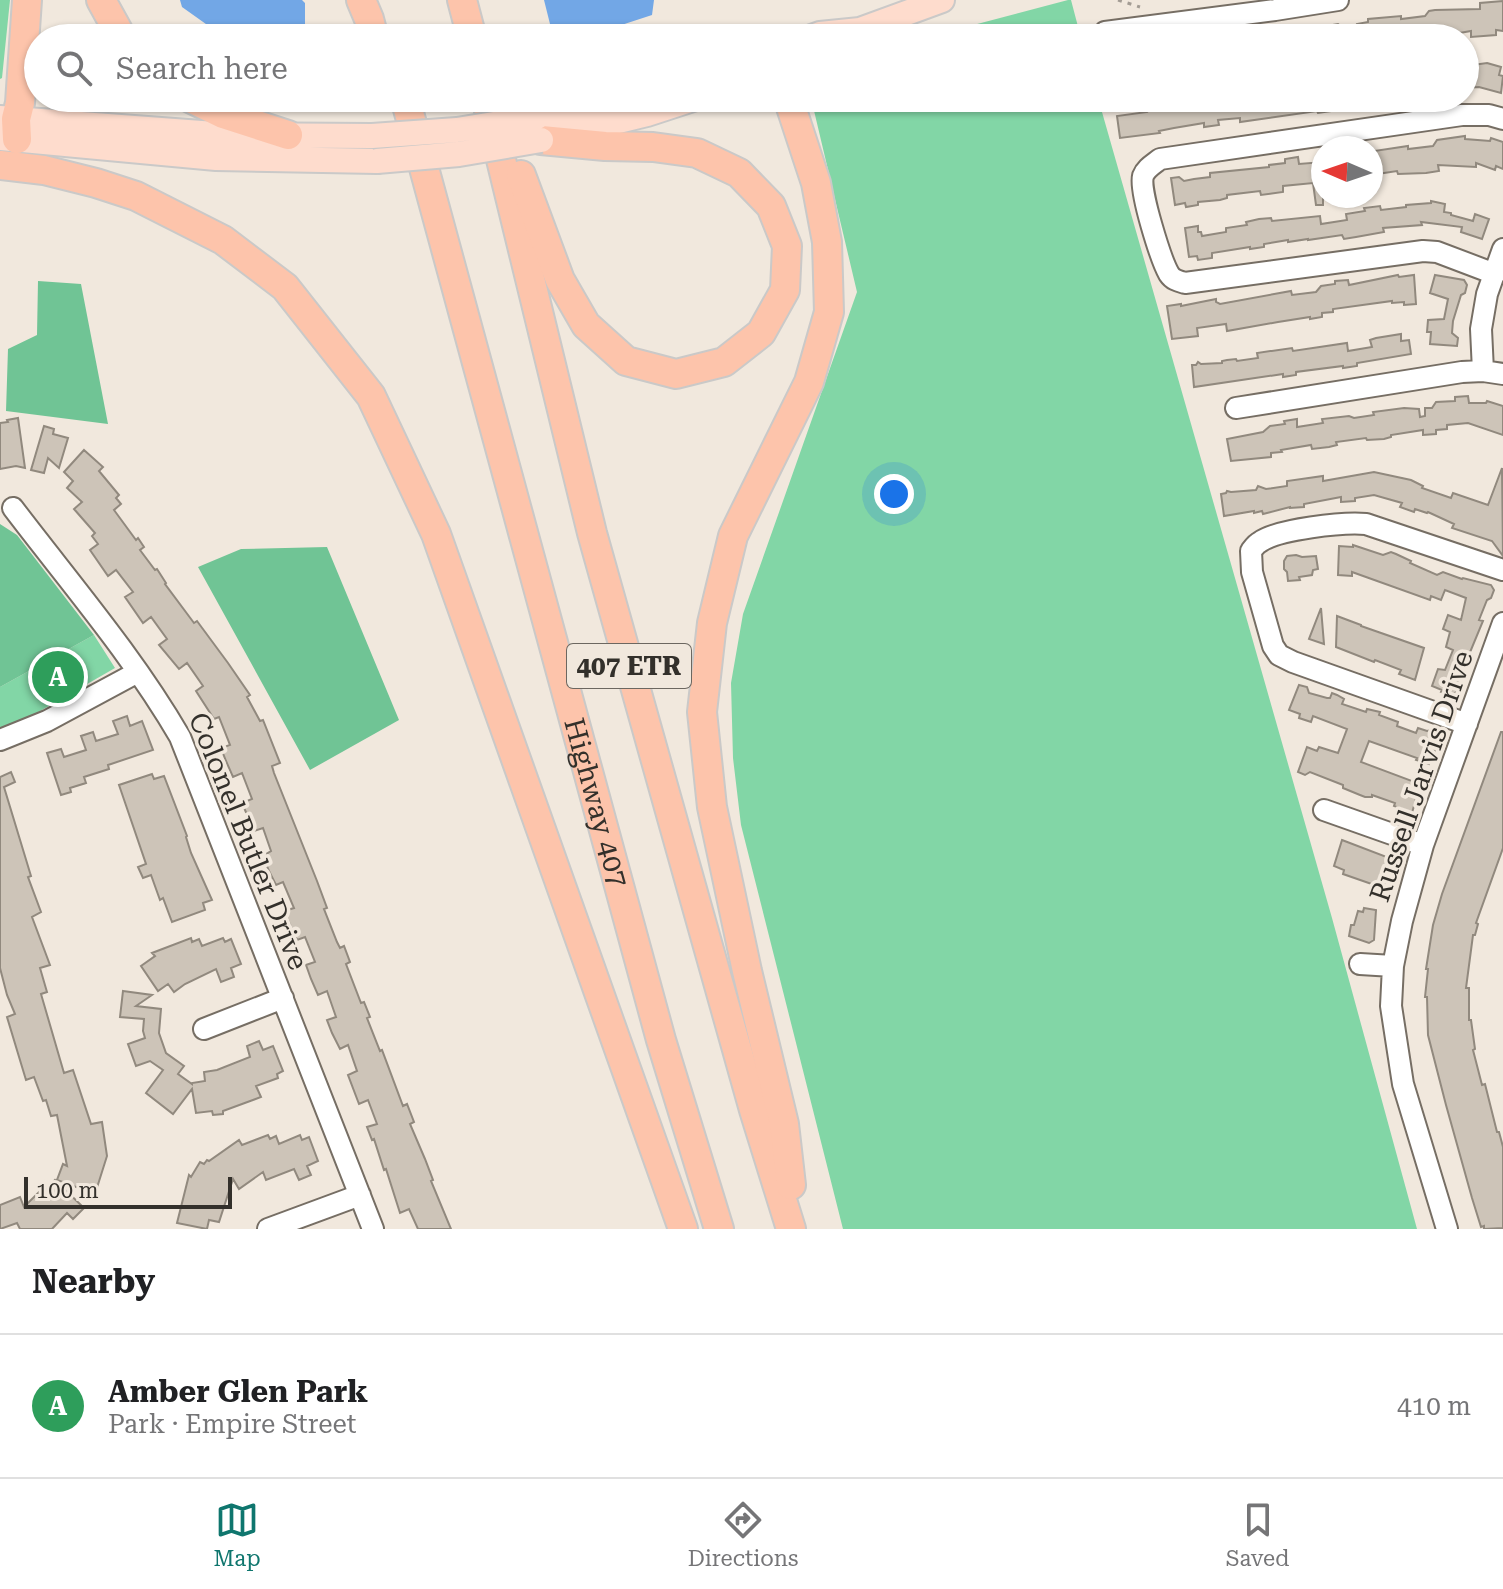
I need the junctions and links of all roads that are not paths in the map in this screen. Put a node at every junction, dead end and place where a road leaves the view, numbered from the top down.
1 (27, 0) edge
2 (101, 0) edge
3 (361, 0) edge
4 (379, 0) edge
5 (942, 0) edge
6 (1338, 0) edge
7 (25, 24) edge
8 (114, 24) edge
9 (370, 24) edge
10 (385, 24) edge
11 (880, 24) edge
12 (1167, 24) edge
13 (24, 44) edge
14 (219, 112) edge
15 (399, 112) edge
16 (409, 112) edge
17 (492, 112) edge
18 (494, 112) edge
19 (583, 112) edge
20 (653, 112) edge
21 (793, 112) edge
22 (1503, 119) edge
23 (539, 128) junction
24 (8, 129) edge
25 (288, 135) junction
26 (0, 165) edge
27 (429, 184) junction
28 (1503, 249) edge
29 (1495, 274) junction
30 (1493, 373) edge
31 (1236, 408) dead end
32 (13, 508) dead end
33 (1503, 570) edge
34 (1503, 623) edge
35 (138, 672) junction
36 (1467, 724) junction
37 (0, 740) edge
38 (1324, 810) dead end
39 (1423, 845) junction
40 (1360, 964) dead end
41 (1393, 966) junction
42 (283, 998) junction
43 (204, 1029) dead end
44 (360, 1195) junction
45 (268, 1229) edge
46 (373, 1229) edge
47 (683, 1229) edge
48 (719, 1229) edge
49 (794, 1229) edge
50 (1447, 1229) edge

1 - 7 highway
2 - 8 highway
3 - 9 highway
4 - 10 highway
5 - 11 main road
6 - 12 street
13 - 24 highway
14 - 25 highway
15 - 27 highway
16 - 27 highway, Highway 407 / 407 ETR
17 - 49 highway, 407 ETR
18 - 23 highway
19 - 23 main road
20 - 23 main road
21 - 49 highway
22 - 29 street
23 - 24 main road, bridge
23 - 25 main road, bridge
24 - 25 main road
26 - 47 highway
27 - 48 highway, Highway 407 / 407 ETR
28 - 29 street
29 - 30 street
30 - 31 street
32 - 35 street, Colonel Butler Drive
33 - 36 street
34 - 36 street, Russell Jarvis Drive
35 - 37 street
35 - 42 street, Colonel Butler Drive
36 - 39 street, Russell Jarvis Drive
38 - 39 street
39 - 41 street, Russell Jarvis Drive
40 - 41 street
41 - 50 street, Russell Jarvis Drive
42 - 43 street
42 - 44 street, Colonel Butler Drive
44 - 45 street
44 - 46 street, Colonel Butler Drive

